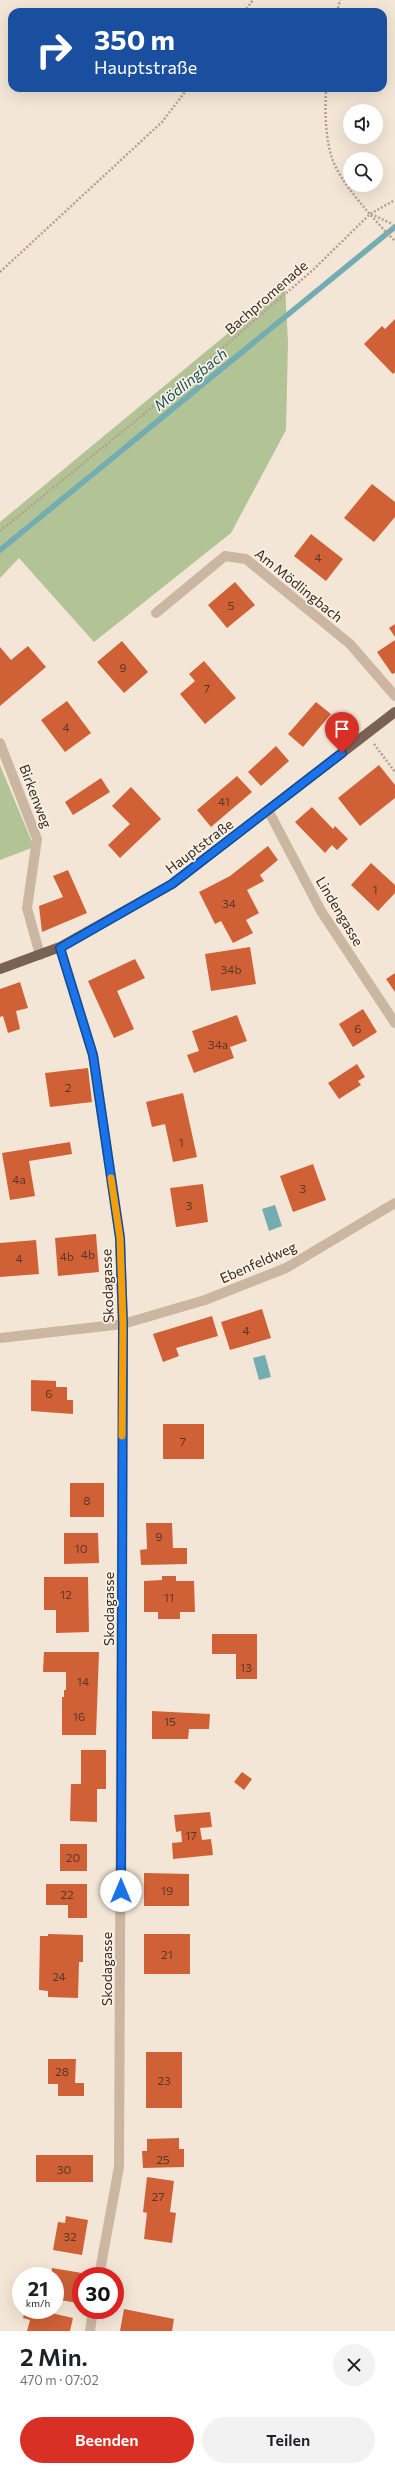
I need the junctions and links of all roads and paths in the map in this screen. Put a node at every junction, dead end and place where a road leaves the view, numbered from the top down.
1 (185, 92) edge
2 (326, 92) edge
3 (395, 200) edge
4 (370, 214) junction
5 (395, 228) edge
6 (395, 241) edge
7 (0, 272) edge
8 (0, 531) edge
9 (156, 613) dead end
10 (395, 696) edge
11 (395, 712) edge
12 (367, 734) junction
13 (0, 743) edge
14 (395, 772) edge
15 (268, 810) junction
16 (60, 948) junction
17 (40, 955) junction
18 (0, 969) edge
19 (395, 1023) edge
20 (395, 1203) edge
21 (123, 1324) junction
22 (0, 1338) edge
23 (101, 2267) edge
24 (92, 2319) edge
25 (90, 2331) edge

1 - 7 path
2 - 4 path
3 - 4 path, Bachpromenade
4 - 5 path
4 - 6 path
4 - 8 path, Bachpromenade
9 - 10 street, Am Mödlingbach
11 - 12 main road, Hauptstraße
12 - 14 path
12 - 15 main road, Hauptstraße
13 - 17 street, Birkenweg
15 - 16 main road, Hauptstraße
15 - 19 street, Lindengasse
16 - 17 main road, Hauptstraße
16 - 21 street, Skodagasse
17 - 18 main road, Hauptstraße
20 - 21 street, Ebenfeldweg
21 - 22 street, Ebenfeldweg
21 - 23 street, Skodagasse
24 - 25 street

